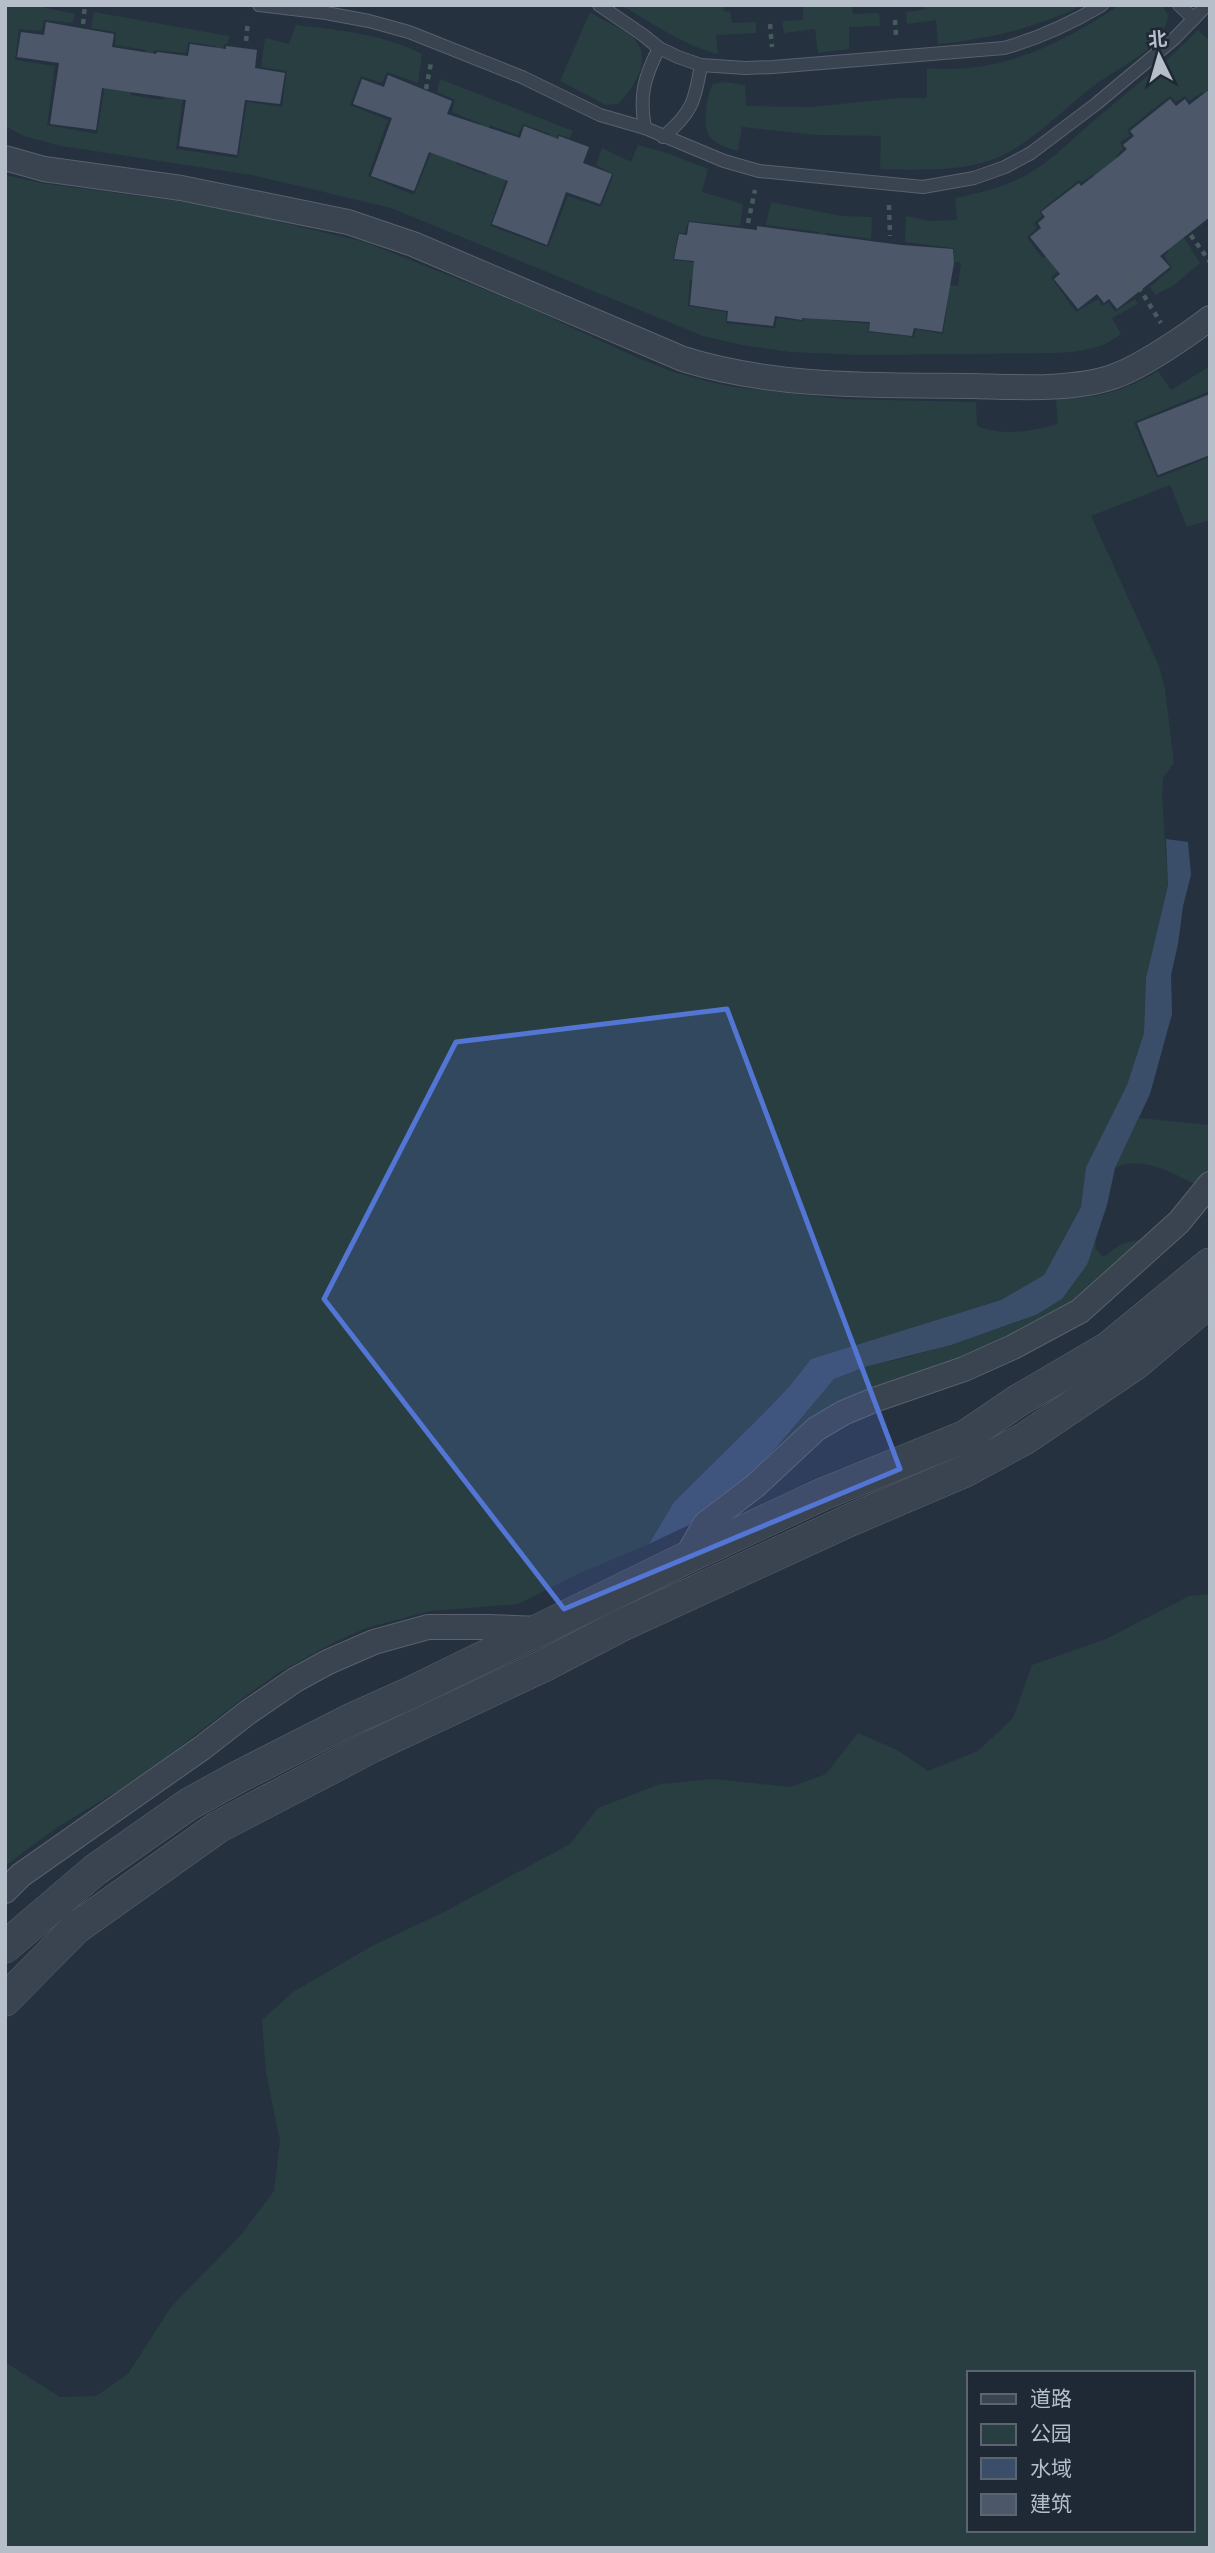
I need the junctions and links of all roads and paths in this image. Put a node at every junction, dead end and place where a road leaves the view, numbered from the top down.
1 (85, 5) edge
2 (259, 5) edge
3 (599, 5) edge
4 (1102, 5) edge
5 (1179, 5) edge
6 (1208, 5) edge
7 (1194, 19) junction
8 (82, 34) dead end
9 (659, 48) junction
10 (701, 65) junction
11 (645, 128) junction
12 (663, 137) junction
13 (5, 158) edge
14 (759, 171) junction
15 (889, 184) junction
16 (748, 223) dead end
17 (1185, 227) dead end
18 (890, 236) dead end
19 (1210, 262) edge
20 (1128, 270) dead end
21 (1210, 318) edge
22 (1161, 323) dead end
23 (1210, 1184) edge
24 (1210, 1264) edge
25 (1210, 1301) edge
26 (686, 1558) junction
27 (543, 1629) junction
28 (5, 1891) edge
29 (5, 1947) edge
30 (5, 2000) edge

1 - 8 path
2 - 11 lane
3 - 9 lane
4 - 10 lane
5 - 7 lane
6 - 7 lane
7 - 15 lane
9 - 10 lane
9 - 11 lane
10 - 12 lane
11 - 12 lane
12 - 14 lane
13 - 21 street
14 - 15 lane
14 - 16 path
15 - 18 path
17 - 19 path
20 - 22 path
23 - 26 street
24 - 26 street
25 - 30 street
26 - 27 street
27 - 28 street
27 - 29 street

